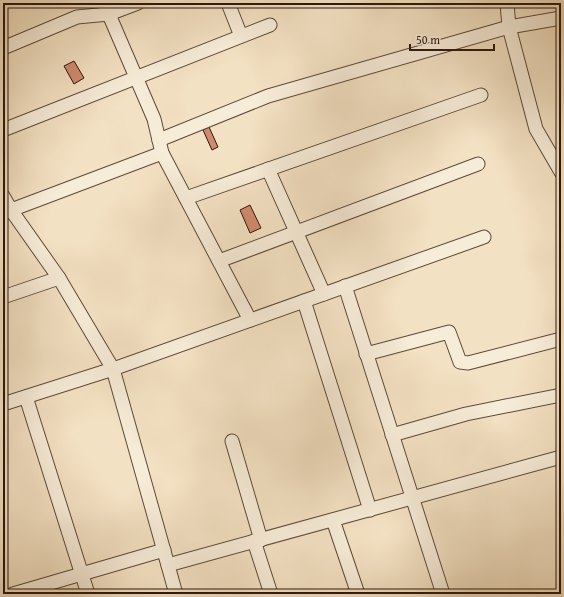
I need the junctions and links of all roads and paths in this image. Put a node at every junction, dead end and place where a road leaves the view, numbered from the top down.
1 (138, 3) edge
2 (228, 3) edge
3 (507, 3) edge
4 (107, 8) edge
5 (561, 18) edge
6 (270, 25) dead end
7 (509, 27) junction
8 (241, 36) junction
9 (3, 48) edge
10 (137, 78) junction
11 (481, 95) dead end
12 (3, 130) edge
13 (159, 140) junction
14 (162, 154) junction
15 (478, 164) dead end
16 (268, 169) junction
17 (561, 172) edge
18 (3, 196) edge
19 (186, 198) junction
20 (7, 211) edge
21 (296, 232) junction
22 (484, 237) dead end
23 (219, 261) junction
24 (59, 278) junction
25 (345, 286) junction
26 (324, 294) junction
27 (3, 297) edge
28 (304, 301) junction
29 (250, 320) junction
30 (561, 339) edge
31 (366, 354) junction
32 (113, 369) junction
33 (561, 395) edge
34 (26, 397) junction
35 (3, 404) edge
36 (392, 435) junction
37 (232, 441) dead end
38 (561, 457) edge
39 (412, 498) junction
40 (370, 510) junction
41 (333, 520) junction
42 (257, 541) junction
43 (164, 550) junction
44 (168, 565) junction
45 (82, 574) junction
46 (13, 594) edge
47 (88, 594) edge
48 (176, 594) edge
49 (270, 594) edge
50 (358, 594) edge
51 (443, 594) edge

1 - 4 street
2 - 8 street
3 - 7 street
4 - 9 street
4 - 10 street
5 - 7 street
6 - 8 street
7 - 13 street
7 - 17 street
8 - 10 street
10 - 12 street
10 - 13 street
11 - 16 street
13 - 14 street
14 - 19 street
14 - 20 street
15 - 21 street
16 - 19 street
16 - 21 street
18 - 20 street
19 - 23 street
20 - 24 street
21 - 23 street
21 - 26 street
22 - 25 street
23 - 29 street
24 - 27 street
24 - 32 street
25 - 26 street
25 - 31 street
26 - 28 street
28 - 29 street
28 - 40 street
29 - 32 street
30 - 31 street
31 - 36 street
32 - 34 street
32 - 43 street
33 - 36 street
34 - 35 street
34 - 45 street
36 - 39 street
37 - 42 street
38 - 39 street
39 - 40 street
39 - 51 street
40 - 41 street
41 - 42 street
41 - 50 street
42 - 44 street
42 - 49 street
43 - 44 street
43 - 45 street
44 - 48 street
45 - 46 street
45 - 47 street

